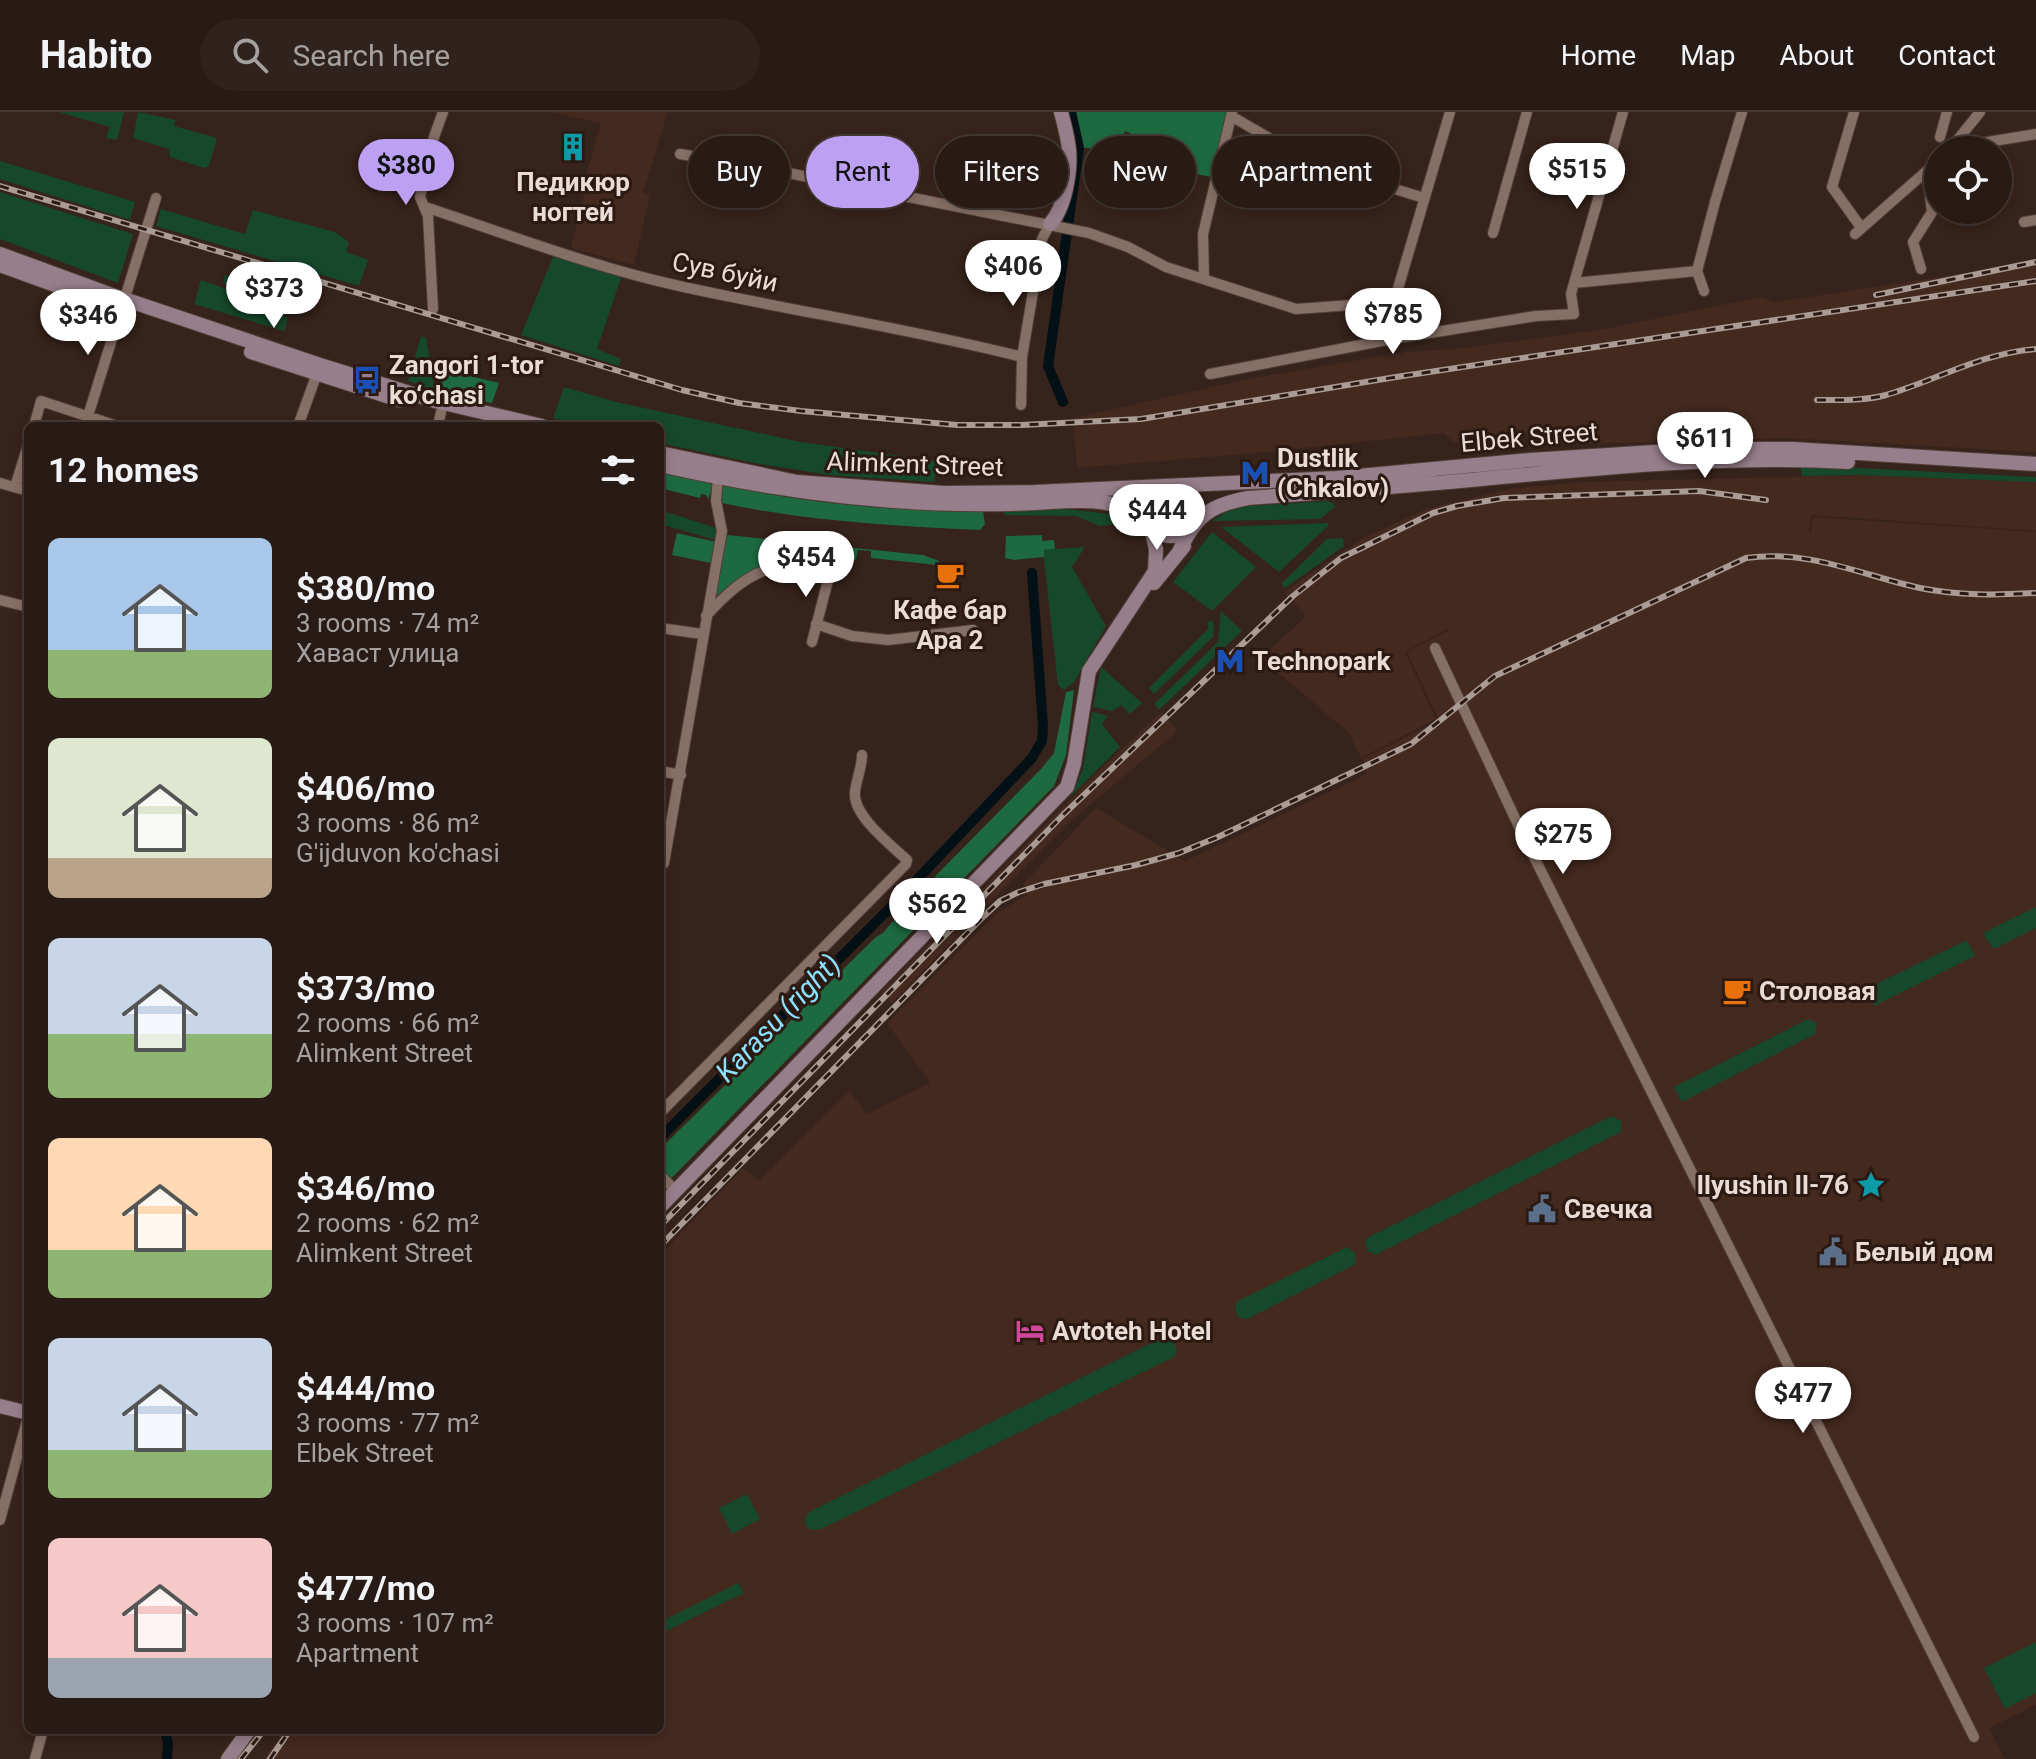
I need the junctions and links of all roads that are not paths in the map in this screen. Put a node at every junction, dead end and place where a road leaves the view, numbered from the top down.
1 (443, 112) edge
2 (1061, 112) edge
3 (1450, 112) edge
4 (1527, 112) edge
5 (1623, 112) edge
6 (1742, 112) edge
7 (1854, 112) edge
8 (1947, 112) edge
9 (1980, 112) edge
10 (1231, 114) edge
11 (2036, 134) edge
12 (1940, 136) edge
13 (1961, 136) edge
14 (2012, 138) edge
15 (680, 154) dead end
16 (1924, 175) edge
17 (156, 198) dead end
18 (1424, 198) junction
19 (425, 207) junction
20 (2036, 220) edge
21 (2024, 222) dead end
22 (1924, 224) edge
23 (1055, 225) junction
24 (1493, 233) dead end
25 (0, 254) edge
26 (0, 265) edge
27 (1921, 269) dead end
28 (1697, 271) junction
29 (1204, 277) junction
30 (1574, 283) junction
31 (1704, 291) dead end
32 (122, 304) junction
33 (433, 309) dead end
34 (1022, 357) junction
35 (318, 370) junction
36 (1210, 374) dead end
37 (1021, 405) dead end
38 (88, 416) junction
39 (440, 419) edge
40 (35, 422) edge
41 (105, 422) edge
42 (299, 422) edge
43 (466, 422) edge
44 (525, 422) edge
45 (664, 454) edge
46 (24, 458) edge
47 (2036, 464) edge
48 (664, 466) edge
49 (2036, 473) edge
50 (718, 478) junction
51 (0, 483) edge
52 (1171, 486) junction
53 (15, 487) junction
54 (24, 490) edge
55 (1231, 501) junction
56 (1150, 524) junction
57 (1191, 527) junction
58 (1179, 552) junction
59 (0, 600) edge
60 (24, 606) edge
61 (705, 617) junction
62 (816, 624) junction
63 (1119, 627) junction
64 (664, 629) edge
65 (973, 630) dead end
66 (702, 634) junction
67 (812, 642) dead end
68 (1435, 648) dead end
69 (862, 755) dead end
70 (664, 772) edge
71 (681, 775) junction
72 (664, 863) edge
73 (664, 1109) edge
74 (664, 1179) edge
75 (676, 1191) junction
76 (664, 1203) edge
77 (0, 1406) edge
78 (24, 1414) edge
79 (24, 1430) edge
80 (0, 1520) edge
81 (42, 1734) edge
82 (246, 1734) edge
83 (1974, 1737) dead end
84 (35, 1759) edge
85 (228, 1759) edge

1 - 19 street
2 - 23 main road
3 - 18 street
4 - 24 street
5 - 30 street
6 - 28 street
7 - 16 street
8 - 12 street
9 - 13 street
10 - 18 street
10 - 29 street
11 - 14 street
15 - 23 street
17 - 32 street
18 - 29 street
19 - 33 street
19 - 34 street, Сув буйи
20 - 21 street
22 - 27 street
23 - 29 street
23 - 34 street
25 - 32 main road
26 - 32 main road
28 - 30 street
28 - 31 street
30 - 36 street
32 - 35 main road
32 - 38 street
34 - 37 street
35 - 39 main road
35 - 42 street
35 - 44 main road
38 - 40 street
38 - 41 street
39 - 43 main road
45 - 52 main road, Alimkent Street
46 - 53 street
47 - 52 main road, Elbek Street
48 - 50 main road, Alimkent Street
49 - 55 main road, Elbek Street
50 - 56 main road, Alimkent Street
50 - 61 street
51 - 53 street
52 - 56 main road
52 - 57 main road
53 - 54 street
55 - 57 main road, Elbek Street
55 - 58 main road, Elbek Street
56 - 57 main road
56 - 63 main road, Elbek Street
57 - 58 main road, Elbek Street
58 - 63 main road, Elbek Street
59 - 60 street
61 - 62 street
61 - 66 street
62 - 65 street
62 - 67 street
63 - 75 main road, Elbek Street
64 - 66 street
66 - 71 street
68 - 83 street
69 - 73 street
70 - 71 street
71 - 72 street
74 - 75 street
75 - 76 main road, Elbek Street
77 - 78 main road
79 - 80 street
81 - 84 street
82 - 85 main road

